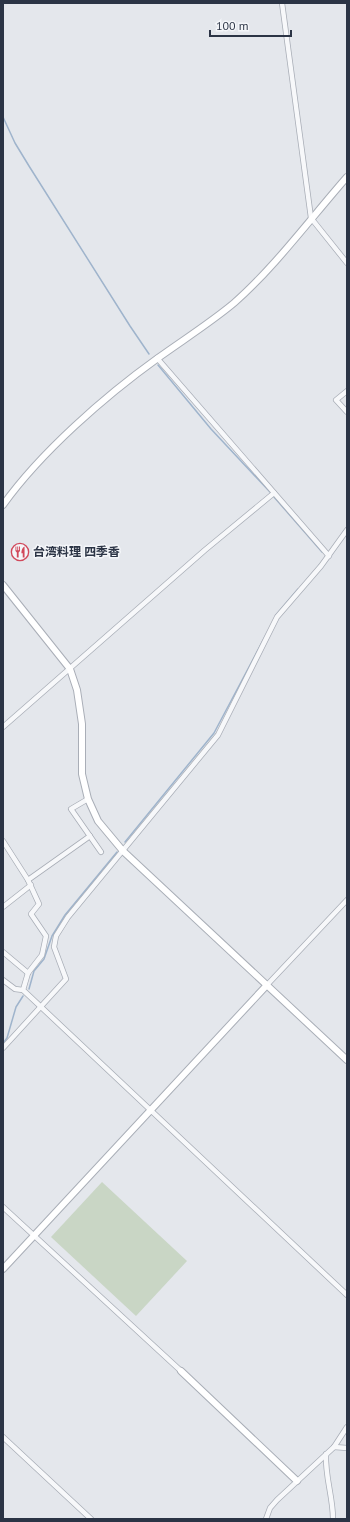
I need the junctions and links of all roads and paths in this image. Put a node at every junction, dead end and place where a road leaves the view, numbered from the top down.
1 (282, 3) edge
2 (347, 178) edge
3 (311, 218) junction
4 (347, 263) edge
5 (157, 358) junction
6 (347, 391) edge
7 (347, 412) edge
8 (274, 492) junction
9 (3, 505) edge
10 (347, 530) edge
11 (329, 556) junction
12 (3, 585) edge
13 (70, 669) junction
14 (3, 727) edge
15 (88, 799) junction
16 (90, 836) junction
17 (3, 841) edge
18 (123, 851) junction
19 (101, 852) dead end
20 (30, 883) junction
21 (347, 900) edge
22 (3, 907) edge
23 (3, 952) edge
24 (28, 973) junction
25 (3, 980) edge
26 (266, 985) junction
27 (23, 990) junction
28 (40, 1007) junction
29 (3, 1048) edge
30 (347, 1060) edge
31 (149, 1110) junction
32 (3, 1207) edge
33 (34, 1236) junction
34 (3, 1269) edge
35 (347, 1295) edge
36 (181, 1371) joint
37 (347, 1427) edge
38 (3, 1437) edge
39 (334, 1447) junction
40 (347, 1448) edge
41 (326, 1454) junction
42 (297, 1480) junction
43 (91, 1519) edge
44 (266, 1519) edge
45 (333, 1519) edge

1 - 3 street
2 - 3 street
3 - 4 street
3 - 5 street
5 - 8 street
5 - 9 street
6 - 7 street
8 - 11 street
8 - 13 street
10 - 11 street
11 - 18 street
12 - 13 street
13 - 14 street
13 - 15 street
15 - 16 street
15 - 18 street
16 - 19 street
16 - 20 street
17 - 20 street
18 - 26 street
18 - 28 street
20 - 22 street
20 - 24 street
21 - 26 street
23 - 24 street
24 - 27 street
25 - 27 street
26 - 30 street
26 - 31 street
27 - 28 street
28 - 29 street
28 - 31 street
31 - 33 street
31 - 35 street
32 - 33 street
33 - 34 street
33 - 36 street
36 - 42 street
37 - 39 street
38 - 43 street
39 - 40 street
39 - 41 street
41 - 42 street
41 - 45 street
42 - 44 street

